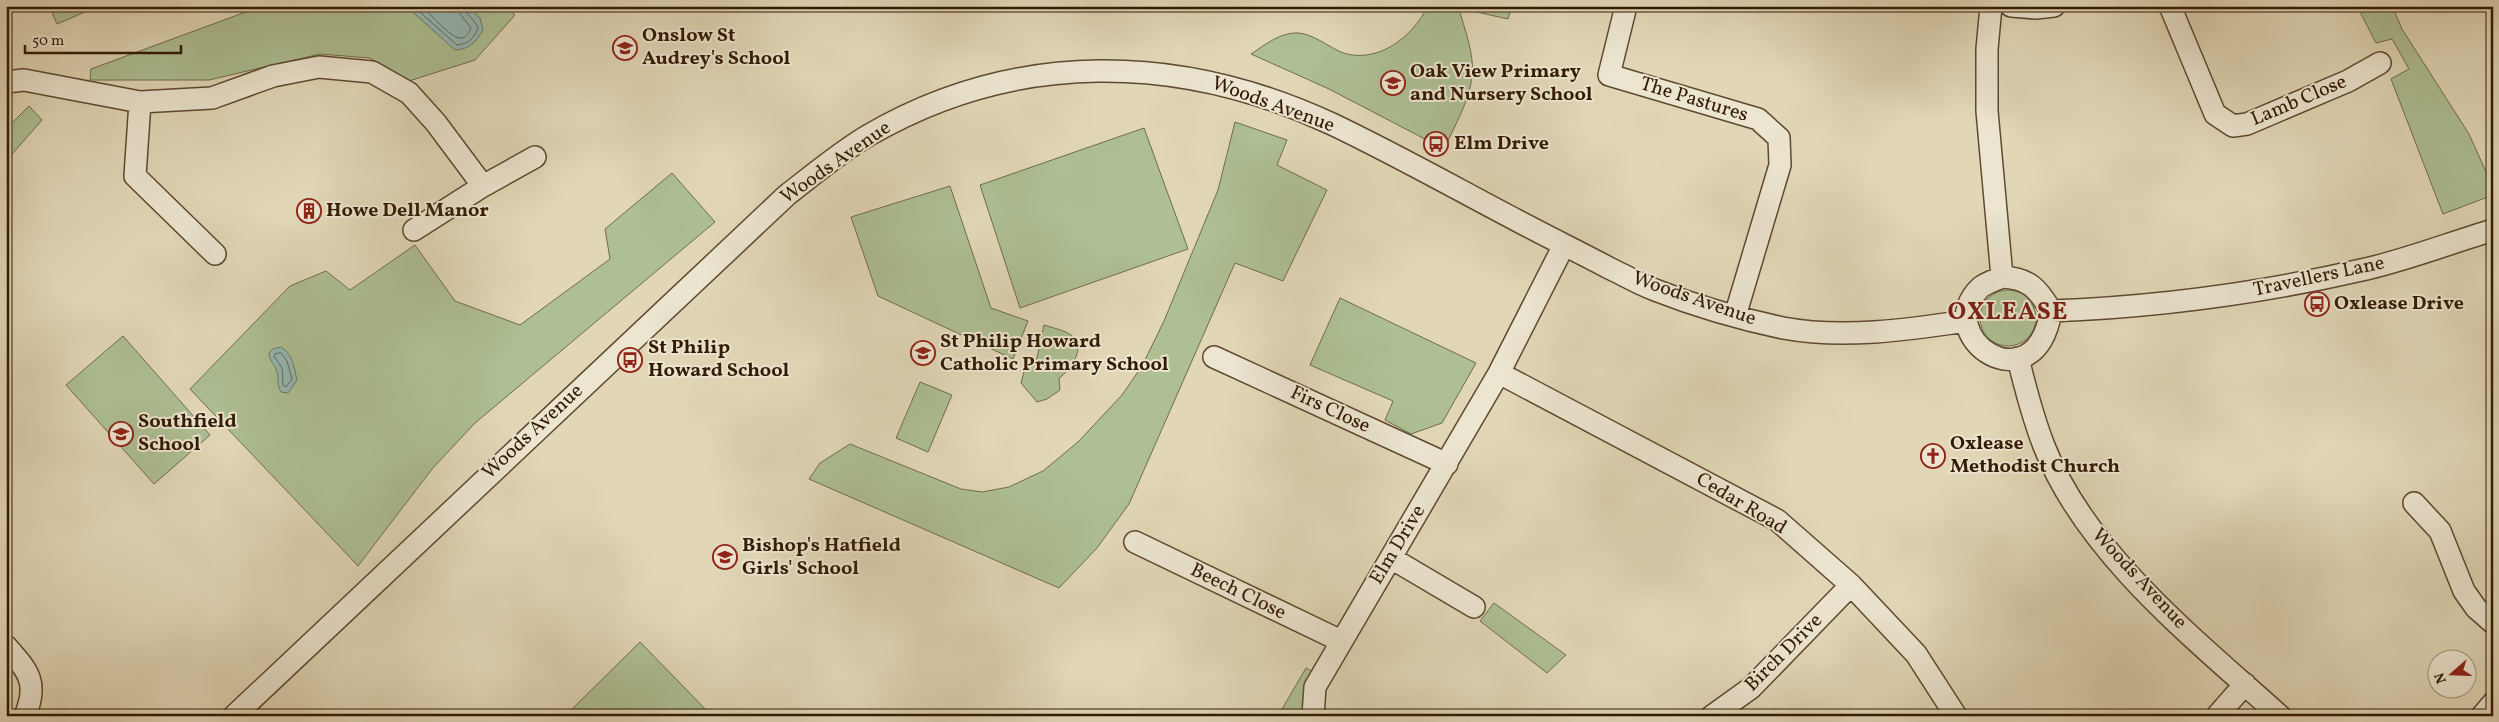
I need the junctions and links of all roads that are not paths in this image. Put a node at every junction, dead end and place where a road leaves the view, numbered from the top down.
1 (1626, 6) edge
2 (1991, 6) edge
3 (2011, 6) edge
4 (2054, 6) edge
5 (2170, 6) edge
6 (2380, 63) dead end
7 (6, 82) edge
8 (140, 102) junction
9 (535, 157) dead end
10 (483, 186) junction
11 (414, 230) dead end
12 (2493, 230) edge
13 (1564, 245) junction
14 (215, 254) dead end
15 (2002, 277) junction
16 (2051, 311) junction
17 (1736, 316) junction
18 (1966, 321) junction
19 (1214, 357) dead end
20 (2018, 358) junction
21 (1499, 373) junction
22 (1447, 464) junction
23 (2414, 503) dead end
24 (1135, 542) dead end
25 (1391, 558) junction
26 (1851, 585) junction
27 (1474, 607) dead end
28 (2493, 623) edge
29 (1341, 641) junction
30 (6, 646) edge
31 (2245, 684) junction
32 (2493, 703) edge
33 (25, 716) edge
34 (234, 716) edge
35 (1313, 716) edge
36 (1712, 716) edge
37 (1956, 716) edge
38 (2217, 716) edge
39 (2280, 716) edge
40 (2482, 716) edge

1 - 17 street, The Pastures
2 - 15 street
3 - 4 street
5 - 6 street, Lamb Close
7 - 8 street
8 - 10 street
8 - 14 street
9 - 10 street
10 - 11 street
12 - 16 street, Travellers Lane
13 - 17 street, Woods Avenue
13 - 21 street, Elm Drive
13 - 34 street, Woods Avenue
15 - 16 street
15 - 18 street
16 - 20 street
17 - 18 street, Woods Avenue
18 - 20 street
19 - 22 street, Firs Close
20 - 31 street, Woods Avenue
21 - 22 street, Elm Drive
21 - 26 street, Cedar Road
22 - 25 street, Elm Drive
23 - 28 street
24 - 29 street, Beech Close
25 - 27 street
25 - 29 street, Elm Drive
26 - 36 street, Birch Drive
26 - 37 street, Cedar Road
29 - 35 street, Elm Drive
30 - 33 street
31 - 38 street
31 - 39 street, Woods Avenue
32 - 40 street

